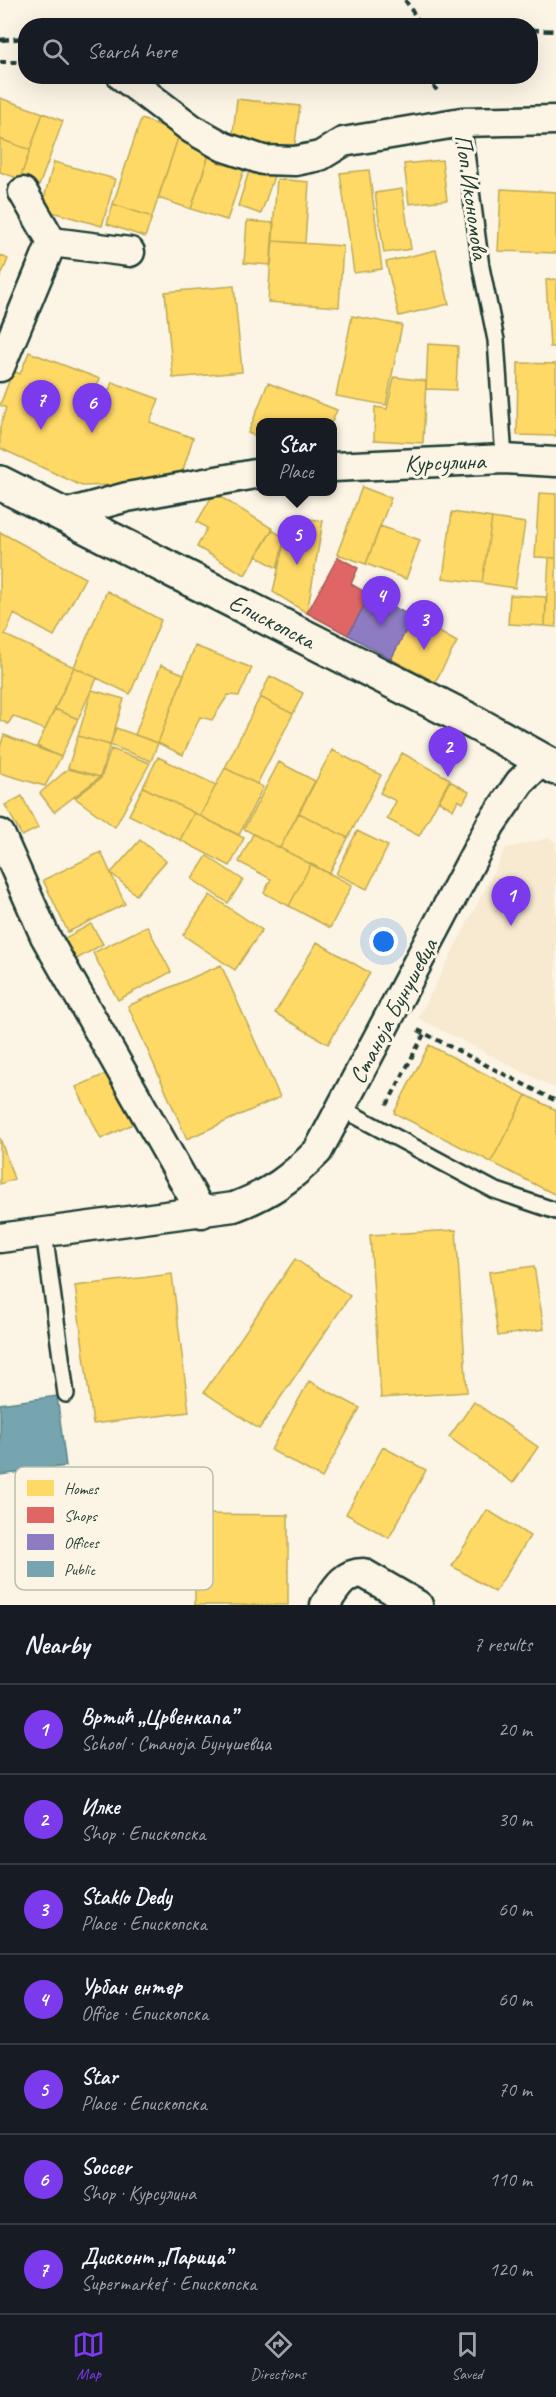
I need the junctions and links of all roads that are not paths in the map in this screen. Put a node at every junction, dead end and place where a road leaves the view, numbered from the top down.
1 (133, 84) edge
2 (556, 120) edge
3 (462, 122) junction
4 (23, 192) dead end
5 (52, 242) junction
6 (130, 252) dead end
7 (0, 367) edge
8 (504, 459) junction
9 (556, 462) edge
10 (337, 467) edge
11 (256, 474) edge
12 (0, 483) edge
13 (61, 515) junction
14 (552, 760) edge
15 (0, 834) edge
16 (341, 1108) junction
17 (556, 1211) edge
18 (202, 1213) junction
19 (44, 1232) junction
20 (0, 1238) edge
21 (66, 1394) dead end
22 (325, 1605) edge
23 (418, 1605) edge

1 - 3 street, Поп Икономова
2 - 3 street
3 - 8 lane, Поп Икономова
4 - 5 street
5 - 6 street
5 - 7 street
8 - 9 street, Курсулина
8 - 10 street, Курсулина
11 - 13 street
12 - 13 street, Епископска
13 - 14 street, Епископска
14 - 16 street, Станоја Бунушевца
15 - 18 street
16 - 17 lane
16 - 18 street, Станоја Бунушевца
18 - 19 street, Станоја Бунушевца
19 - 20 street, Станоја Бунушевца
19 - 21 lane
22 - 23 street

